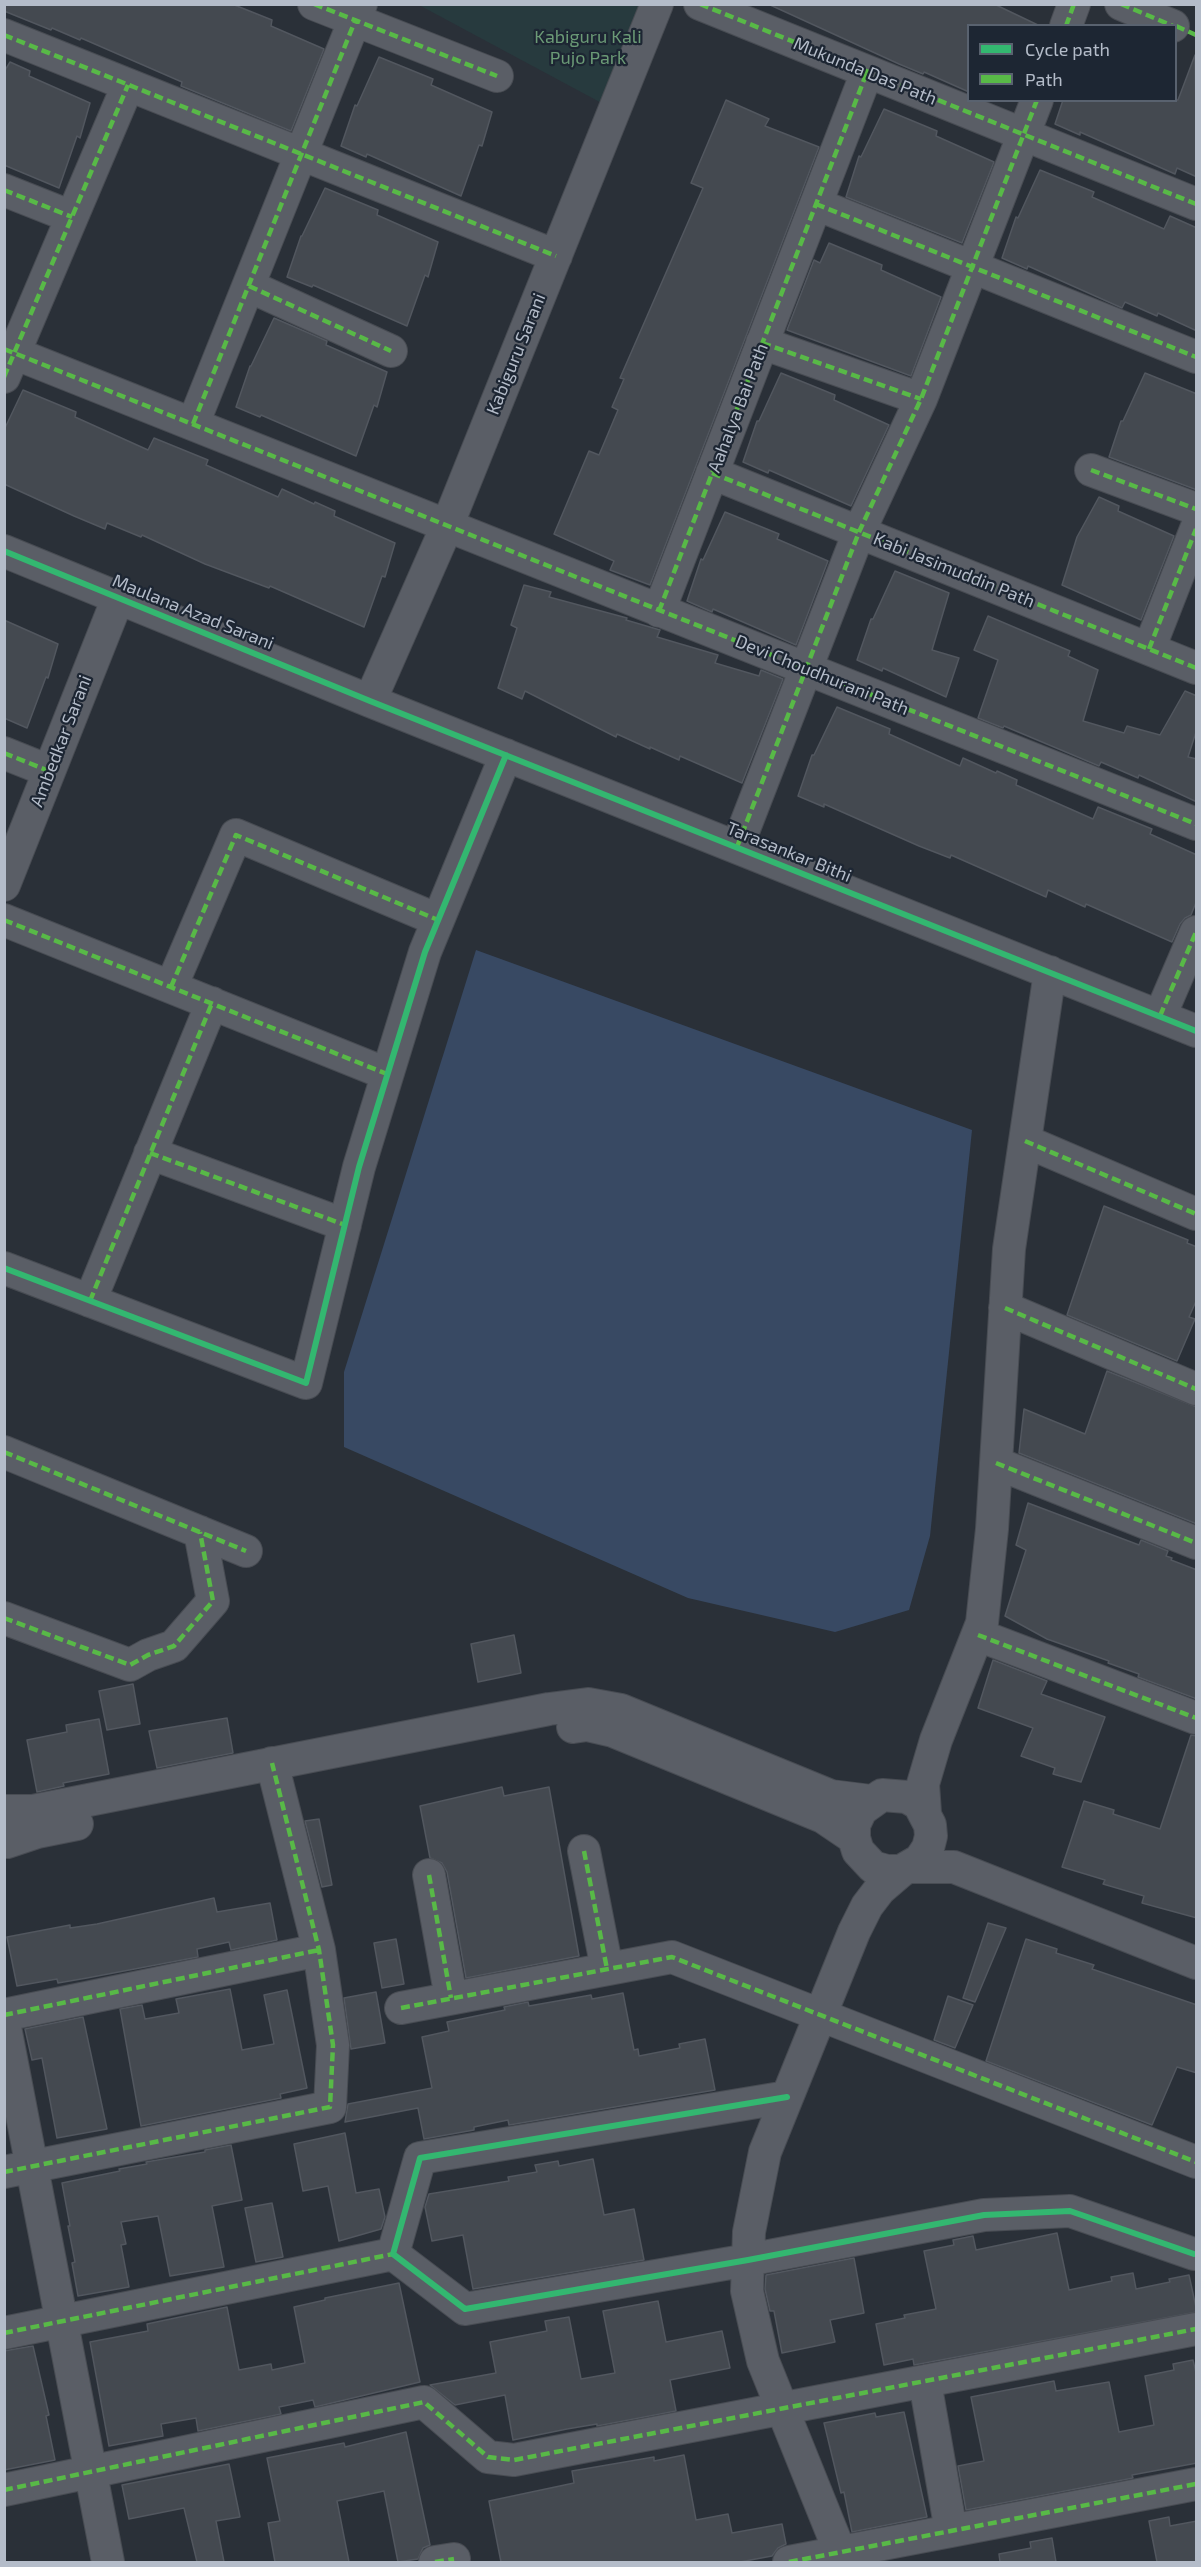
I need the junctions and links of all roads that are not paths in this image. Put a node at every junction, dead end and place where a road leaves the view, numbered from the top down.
1 (314, 4) edge
2 (657, 4) edge
3 (700, 4) edge
4 (1074, 4) edge
5 (1121, 4) edge
6 (358, 13) edge
7 (1067, 24) edge
8 (1169, 24) edge
9 (1177, 27) edge
10 (4, 35) edge
11 (1197, 35) edge
12 (867, 72) junction
13 (497, 76) dead end
14 (128, 85) junction
15 (1036, 102) edge
16 (1024, 135) junction
17 (302, 154) junction
18 (4, 190) edge
19 (816, 204) junction
20 (1197, 204) edge
21 (72, 217) junction
22 (556, 256) junction
23 (972, 267) junction
24 (249, 286) junction
25 (762, 343) junction
26 (391, 351) dead end
27 (1197, 357) edge
28 (8, 360) edge
29 (921, 399) junction
30 (193, 424) junction
31 (1091, 470) dead end
32 (712, 473) junction
33 (1197, 509) edge
34 (447, 526) junction
35 (1197, 529) edge
36 (860, 532) junction
37 (4, 551) edge
38 (118, 598) junction
39 (659, 611) junction
40 (1149, 649) junction
41 (1197, 668) edge
42 (806, 669) junction
43 (370, 701) junction
44 (4, 753) edge
45 (506, 755) junction
46 (49, 771) junction
47 (1197, 824) edge
48 (737, 847) junction
49 (4, 885) edge
50 (4, 920) edge
51 (438, 920) junction
52 (1197, 932) edge
53 (1050, 972) junction
54 (171, 987) junction
55 (212, 1003) junction
56 (1160, 1016) junction
57 (1197, 1031) edge
58 (387, 1074) junction
59 (1025, 1141) junction
60 (150, 1153) junction
61 (1197, 1214) edge
62 (345, 1224) junction
63 (4, 1268) edge
64 (90, 1301) junction
65 (1005, 1308) junction
66 (1197, 1389) edge
67 (4, 1452) edge
68 (996, 1463) junction
69 (200, 1532) junction
70 (1197, 1544) edge
71 (246, 1551) dead end
72 (4, 1618) edge
73 (978, 1635) junction
74 (1197, 1718) edge
75 (936, 1740) junction
76 (275, 1774) junction
77 (876, 1798) junction
78 (4, 1811) edge
79 (928, 1819) junction
80 (5, 1840) edge
81 (859, 1849) junction
82 (584, 1851) dead end
83 (906, 1869) junction
84 (429, 1875) dead end
85 (854, 1932) junction
86 (1197, 1943) edge
87 (319, 1950) junction
88 (1197, 1963) edge
89 (607, 1969) junction
90 (451, 1998) junction
91 (401, 2008) dead end
92 (4, 2015) edge
93 (820, 2016) junction
94 (4, 2022) edge
95 (787, 2097) junction
96 (1197, 2162) edge
97 (18, 2170) edge
98 (393, 2254) junction
99 (1194, 2254) dead end
100 (748, 2260) junction
101 (62, 2322) junction
102 (1197, 2330) edge
103 (4, 2333) edge
104 (925, 2382) junction
105 (782, 2410) junction
106 (91, 2474) junction
107 (1197, 2484) edge
108 (4, 2490) edge
109 (951, 2531) junction
110 (842, 2558) edge
111 (108, 2562) edge
112 (789, 2562) edge

1 - 6 street
2 - 22 street, Kabiguru Sarani
3 - 12 street, Mukunda Das Path
4 - 7 street
5 - 8 street
6 - 13 street
6 - 17 street
9 - 11 street
10 - 14 street
12 - 16 street, Mukunda Das Path
12 - 19 street, Aahalya Bai Path
14 - 17 street
14 - 21 street
15 - 16 street
16 - 20 street, Mukunda Das Path
16 - 23 street
17 - 22 street
17 - 24 street
18 - 21 street
19 - 23 street
19 - 25 street, Aahalya Bai Path
21 - 28 street
22 - 34 street, Kabiguru Sarani
23 - 27 street
23 - 29 street
24 - 26 street
24 - 30 street
25 - 29 street
25 - 32 street, Aahalya Bai Path
28 - 30 street, Devi Choudhurani Path
29 - 36 street
30 - 34 street, Devi Choudhurani Path
31 - 33 street
32 - 36 street, Kabi Jasimuddin Path
32 - 39 street, Aahalya Bai Path
34 - 39 street, Devi Choudhurani Path
34 - 43 street, Kabiguru Sarani
35 - 40 street
36 - 40 street, Kabi Jasimuddin Path
36 - 42 street
37 - 38 street, Maulana Azad Sarani
38 - 43 street, Maulana Azad Sarani
38 - 46 street, Ambedkar Sarani
39 - 42 street, Devi Choudhurani Path
40 - 41 street, Kabi Jasimuddin Path
42 - 47 street, Devi Choudhurani Path
42 - 48 street
43 - 45 street, Tarasankar Bithi
44 - 46 street
45 - 48 street, Tarasankar Bithi
45 - 51 street
46 - 49 street, Ambedkar Sarani
48 - 53 street, Tarasankar Bithi
50 - 54 street
51 - 54 street
51 - 58 street
52 - 56 street
53 - 56 street, Tarasankar Bithi
53 - 59 street
54 - 55 street
55 - 58 street
55 - 60 street
56 - 57 street, Tarasankar Bithi
58 - 62 street
59 - 61 street
59 - 65 street
60 - 62 street
60 - 64 street
62 - 64 street
63 - 64 street
65 - 66 street
65 - 68 street
67 - 69 street
68 - 70 street
68 - 73 street
69 - 71 street
69 - 72 street
73 - 74 street
73 - 75 street
75 - 77 street
75 - 79 street
76 - 77 street
76 - 78 street
76 - 80 street
76 - 81 street
76 - 87 street
77 - 79 street
77 - 81 street
79 - 83 street
79 - 86 street
81 - 83 street
81 - 85 street
82 - 89 street
83 - 85 street
83 - 88 street
84 - 90 street
85 - 93 street
87 - 92 street
87 - 97 street
89 - 90 street
89 - 93 street
90 - 91 street
93 - 95 street
93 - 96 street
94 - 97 street
95 - 98 street
95 - 100 street
97 - 101 street
98 - 100 street
98 - 101 street
99 - 100 street
100 - 105 street
101 - 103 street
101 - 106 street
102 - 104 street
104 - 105 street
104 - 109 street
105 - 106 street
105 - 110 street
106 - 108 street
106 - 111 street
107 - 109 street
109 - 110 street
110 - 112 street

